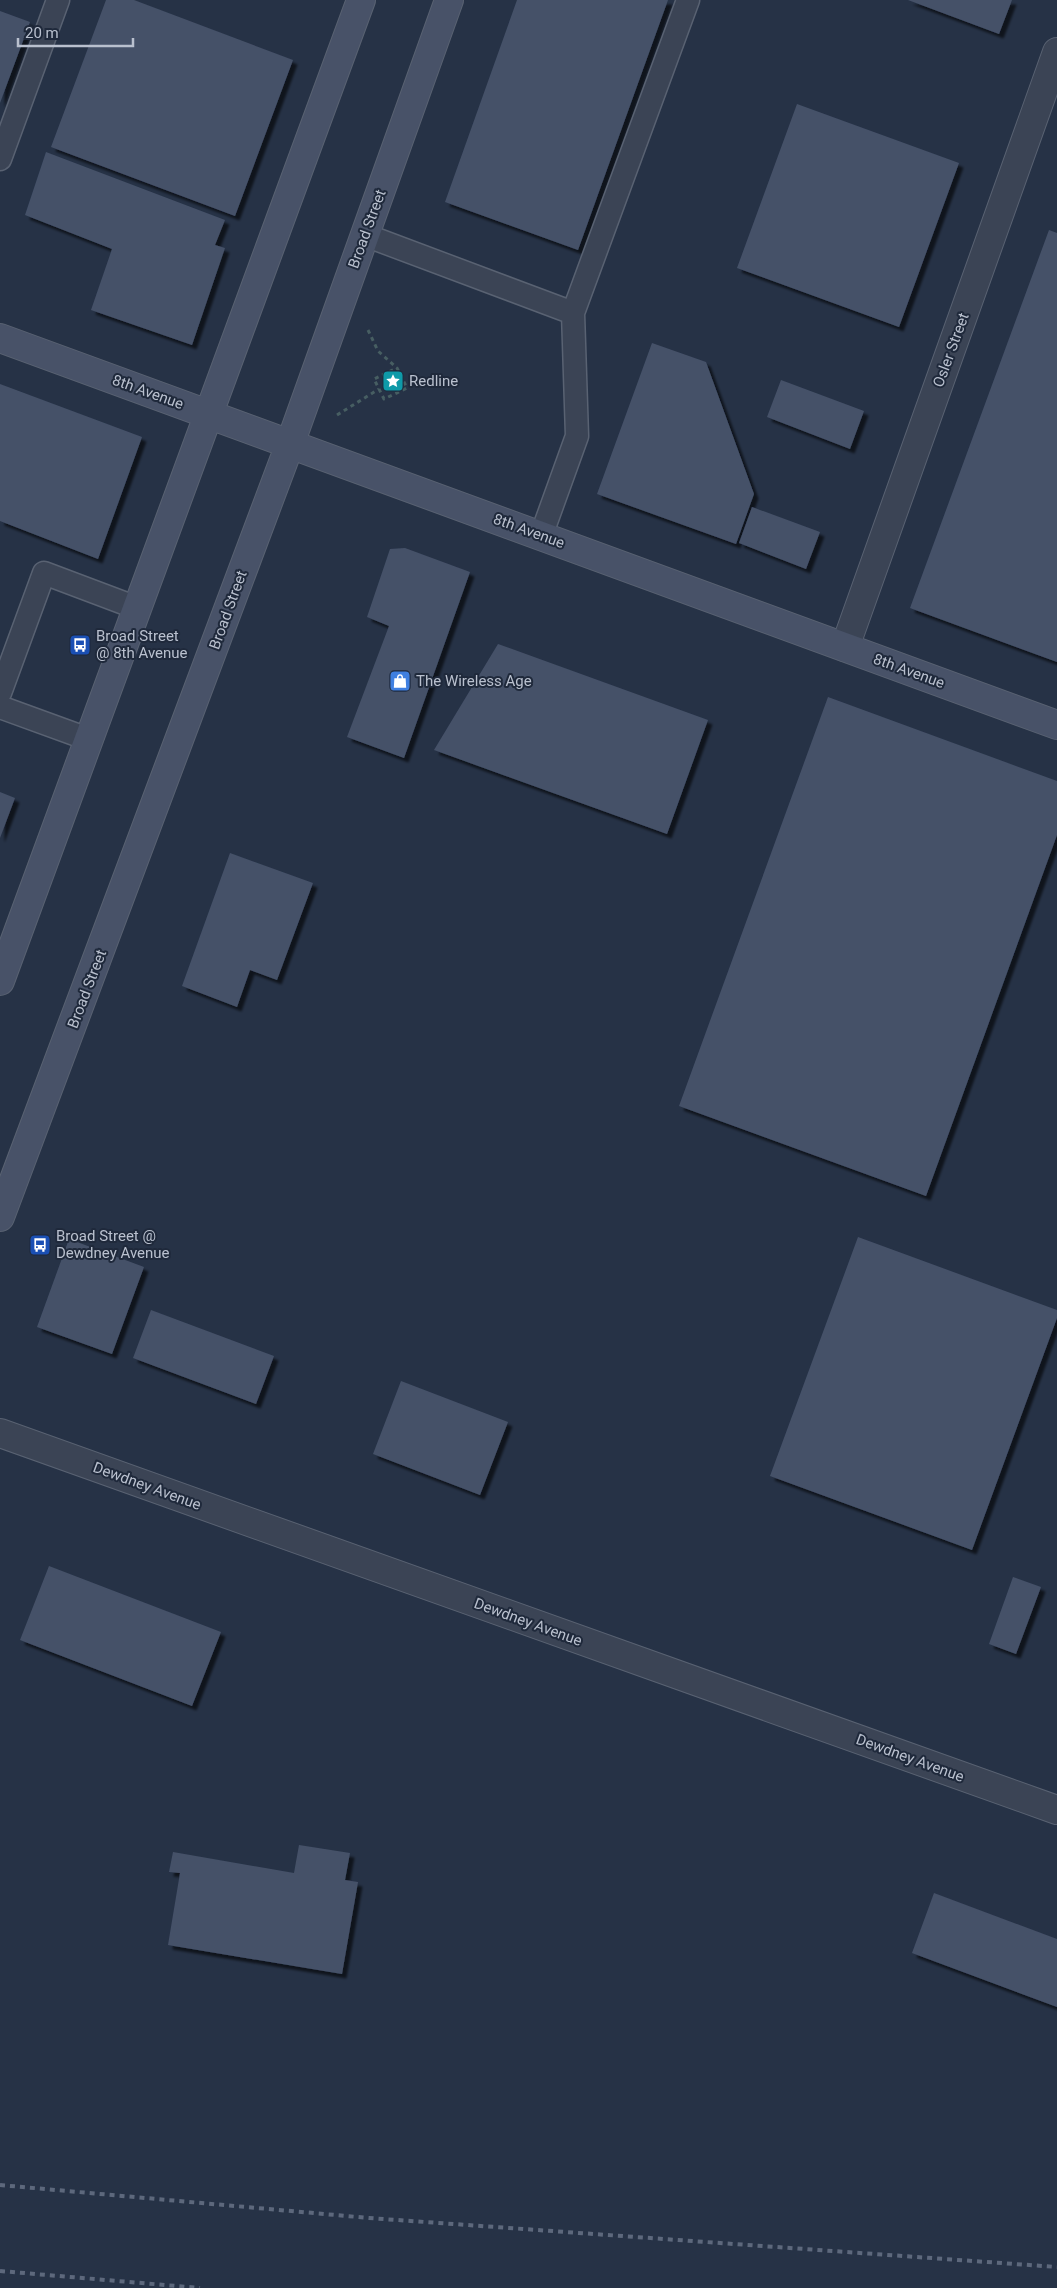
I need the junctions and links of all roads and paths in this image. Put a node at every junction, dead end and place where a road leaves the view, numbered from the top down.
1 (58, 0) edge
2 (361, 0) edge
3 (449, 0) edge
4 (688, 0) edge
5 (1057, 52) edge
6 (0, 159) edge
7 (365, 235) junction
8 (573, 313) junction
9 (0, 338) edge
10 (396, 368) joint
11 (208, 414) junction
12 (290, 444) junction
13 (541, 536) junction
14 (137, 608) junction
15 (844, 647) junction
16 (0, 693) edge
17 (0, 707) edge
18 (1057, 725) edge
19 (88, 739) junction
20 (0, 981) edge
21 (0, 1216) edge
22 (0, 1433) edge
23 (1057, 1810) edge

1 - 6 lane
2 - 11 main road
3 - 7 main road, Broad Street
4 - 8 lane
5 - 15 street, Osler Street
7 - 8 lane
7 - 12 main road, Broad Street
8 - 13 lane
9 - 11 main road, 8th Avenue
10 - 10 path
11 - 12 main road, 8th Avenue
11 - 14 main road
12 - 13 main road, 8th Avenue
12 - 21 main road, Broad Street
13 - 15 main road, 8th Avenue
14 - 16 lane
14 - 19 main road
15 - 18 main road, 8th Avenue
17 - 19 lane
19 - 20 main road
22 - 23 street, Dewdney Avenue

